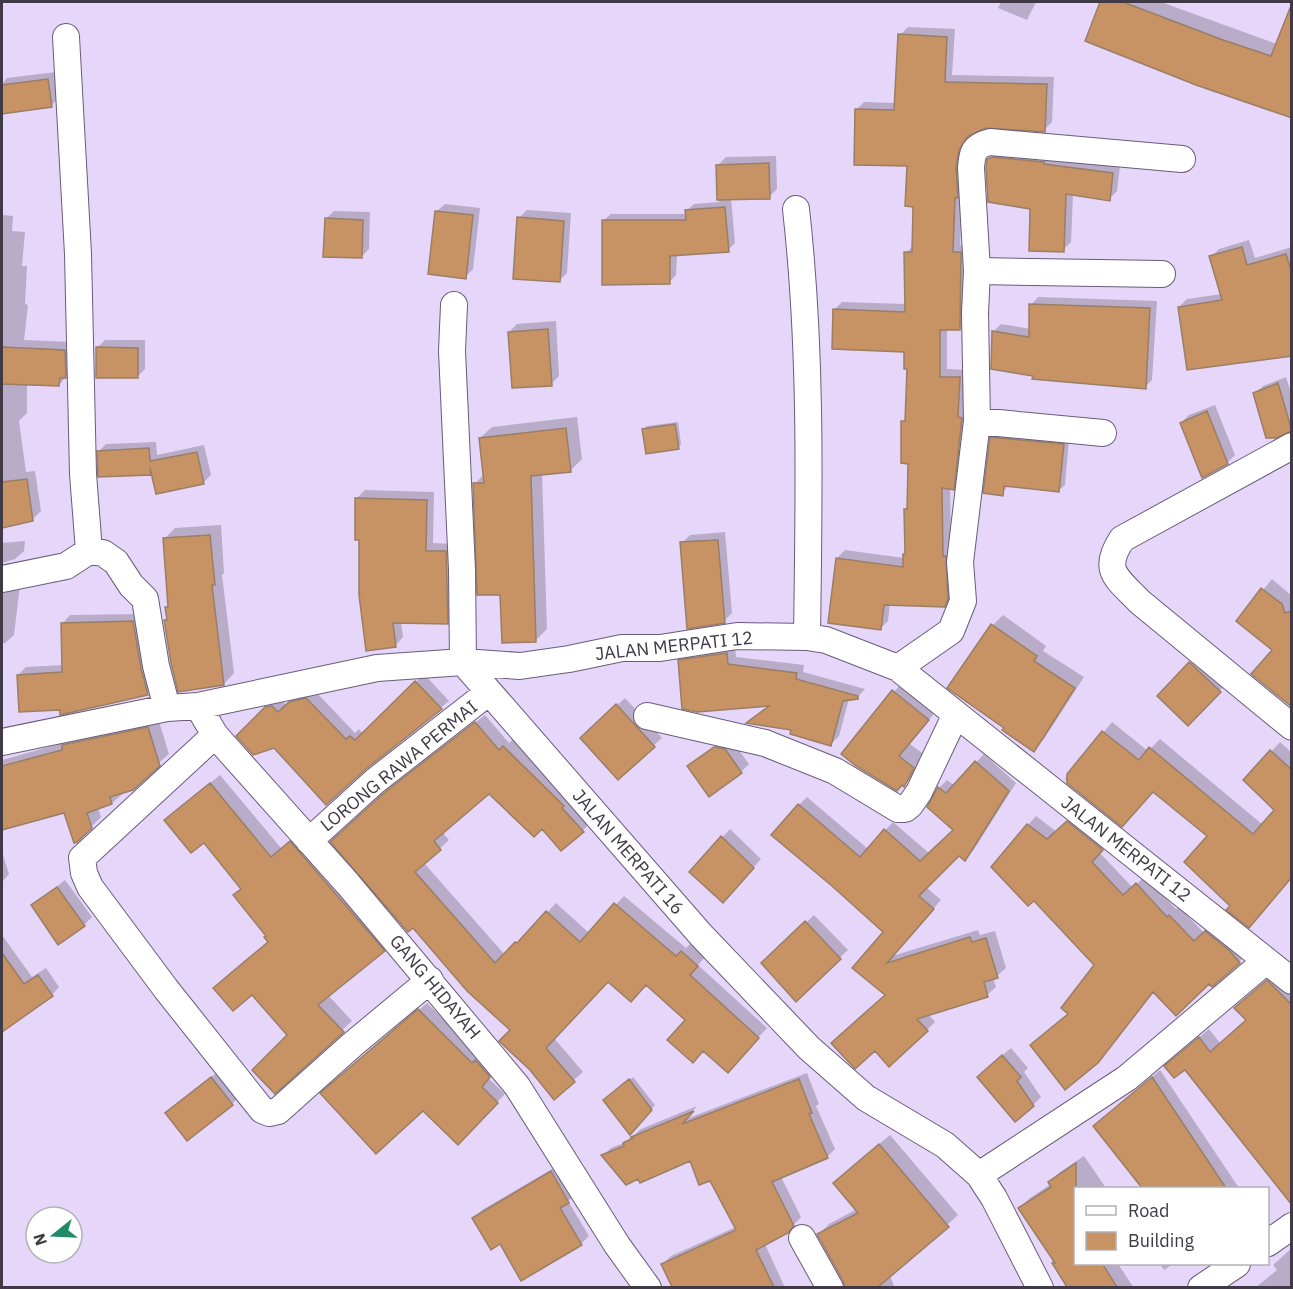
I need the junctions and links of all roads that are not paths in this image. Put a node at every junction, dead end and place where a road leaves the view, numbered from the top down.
1 (66, 37) dead end
2 (1182, 159) dead end
3 (796, 209) dead end
4 (978, 271) junction
5 (1162, 274) dead end
6 (454, 305) dead end
7 (977, 421) junction
8 (1103, 433) dead end
9 (1286, 458) edge
10 (89, 551) junction
11 (2, 579) edge
12 (807, 637) junction
13 (463, 662) junction
14 (898, 668) junction
15 (489, 692) junction
16 (198, 706) junction
17 (167, 708) junction
18 (956, 714) junction
19 (647, 716) dead end
20 (1292, 727) edge
21 (214, 735) junction
22 (2, 742) edge
23 (309, 841) junction
24 (1266, 961) junction
25 (430, 980) junction
26 (1292, 981) edge
27 (978, 1175) junction
28 (1292, 1226) edge
29 (802, 1238) dead end
30 (1269, 1242) edge
31 (1234, 1265) edge
32 (648, 1287) edge
33 (830, 1287) edge
34 (1040, 1287) edge
35 (1202, 1287) edge

1 - 10 street
2 - 4 street
3 - 12 street
4 - 5 street
4 - 7 street
6 - 13 street
7 - 8 street
7 - 14 street
9 - 20 street
10 - 11 street
10 - 17 street
12 - 13 street, JALAN MERPATI 12
12 - 14 street, JALAN MERPATI 12
13 - 15 street, JALAN MERPATI 16
13 - 16 street, JALAN MERPATI 12
14 - 18 street, JALAN MERPATI 12
15 - 23 street, LORONG RAWA PERMAI
15 - 27 street, JALAN MERPATI 16
16 - 17 street, JALAN MERPATI 12
16 - 21 street, GANG HIDAYAH
17 - 22 street, JALAN MERPATI 12
18 - 19 street
18 - 24 street, JALAN MERPATI 12
21 - 23 street, GANG HIDAYAH
21 - 25 street
23 - 25 street, GANG HIDAYAH
24 - 26 street, JALAN MERPATI 12
24 - 27 street
25 - 32 street, GANG HIDAYAH
27 - 34 street, JALAN MERPATI 16
28 - 30 street
29 - 33 street
31 - 35 street

